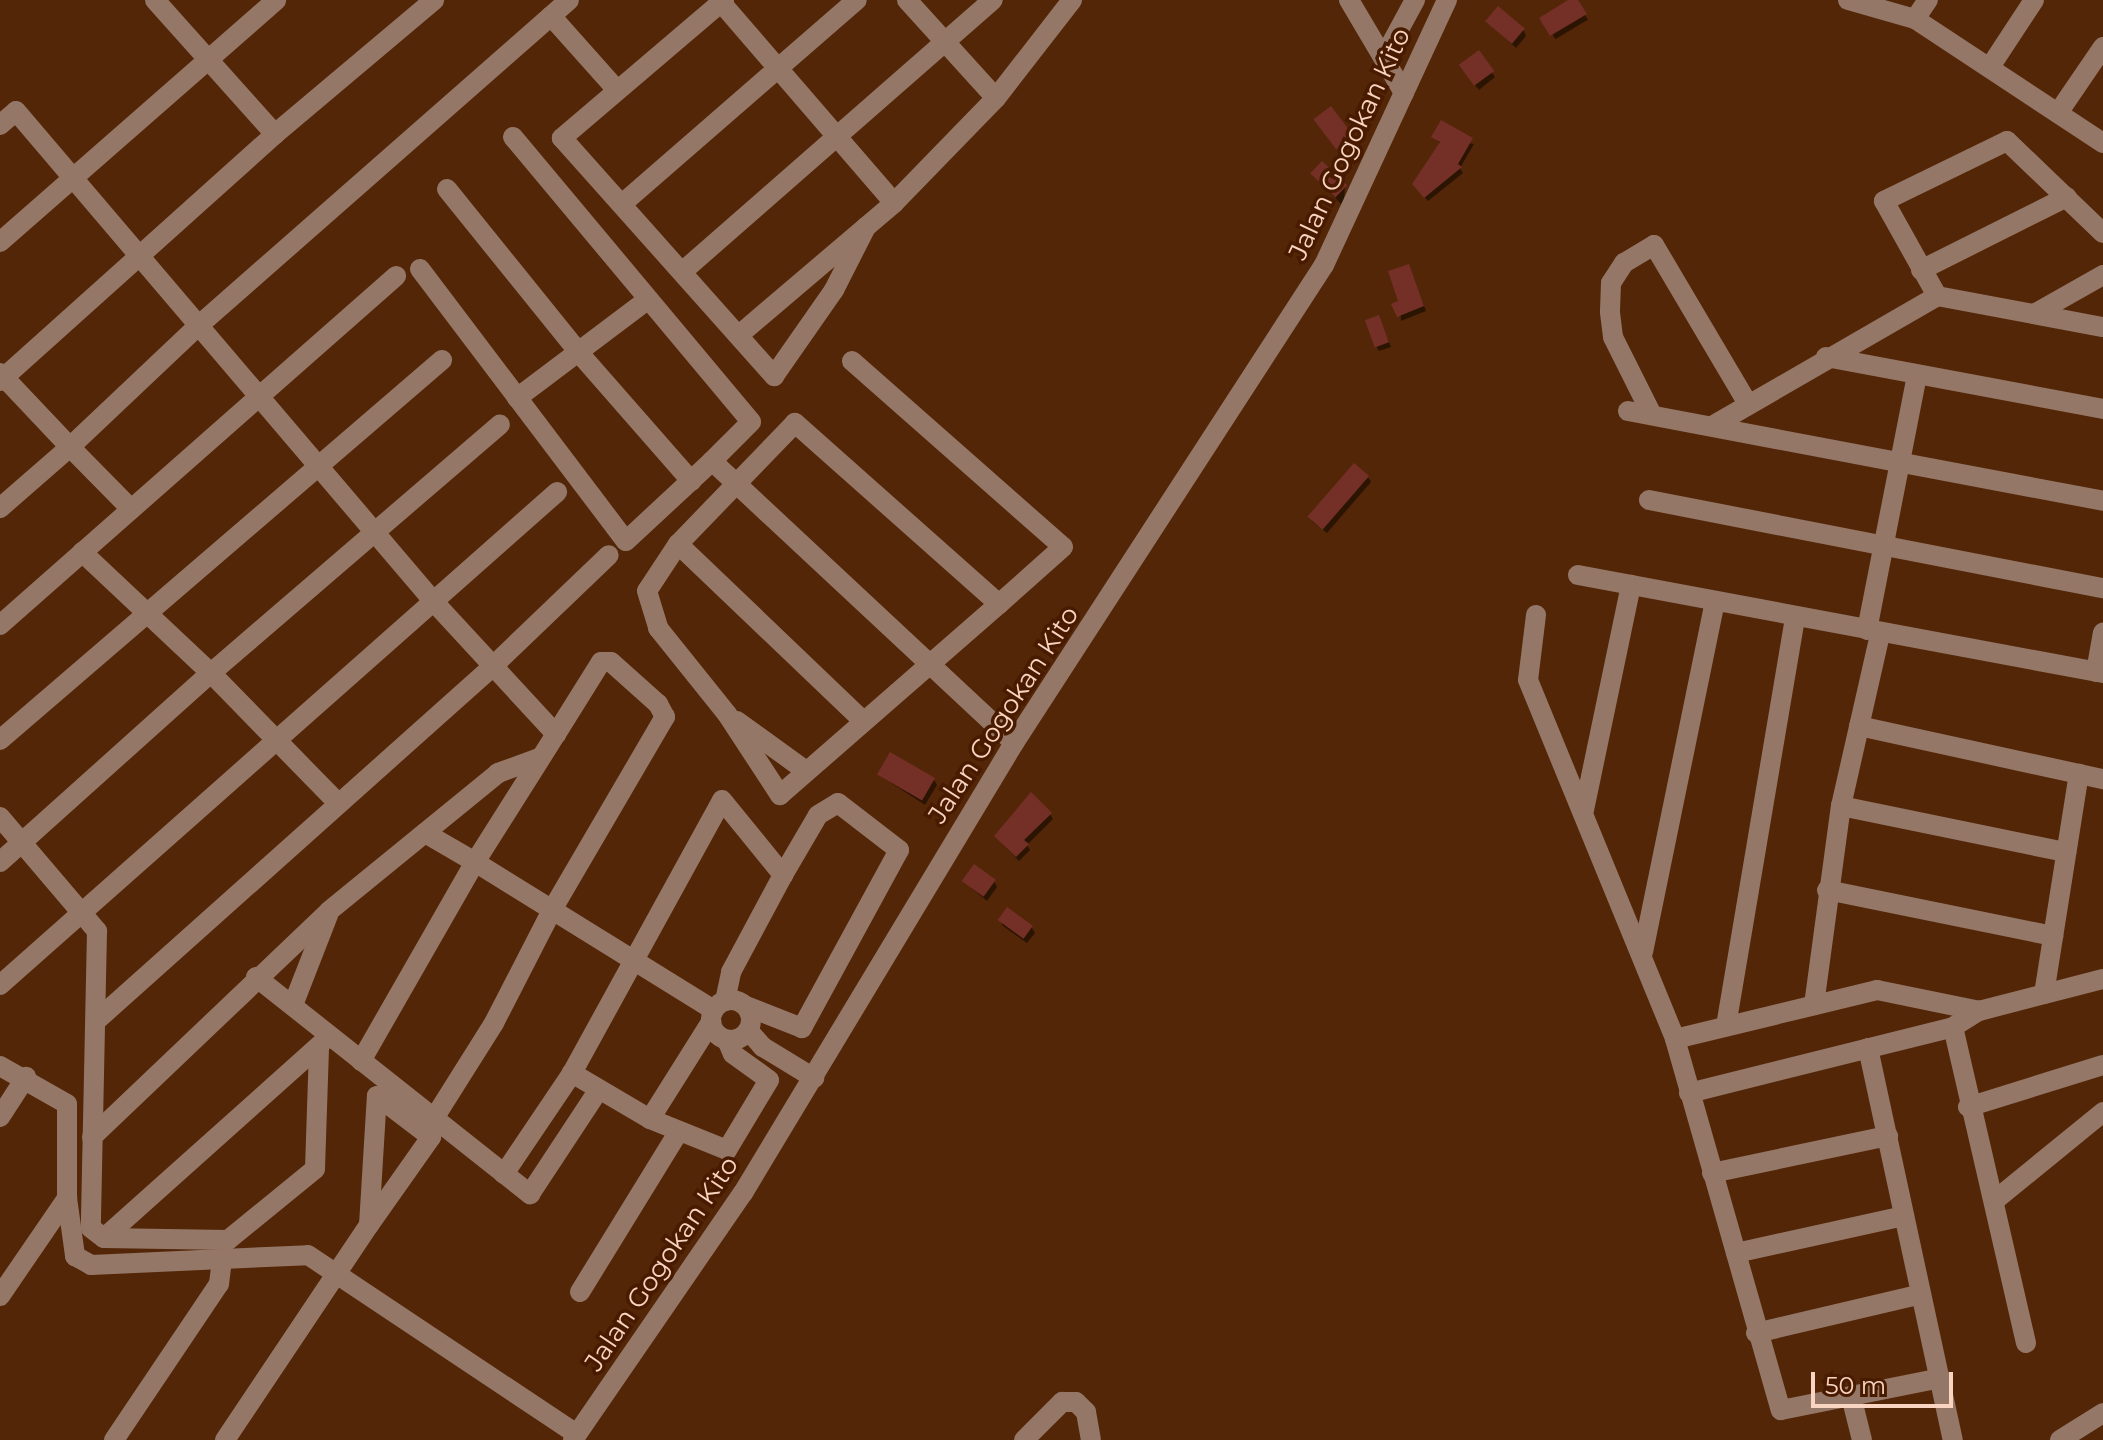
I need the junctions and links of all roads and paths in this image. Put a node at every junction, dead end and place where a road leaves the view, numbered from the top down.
1 (155, 0) edge
2 (276, 0) edge
3 (434, 0) edge
4 (569, 0) edge
5 (857, 0) edge
6 (907, 0) edge
7 (993, 0) edge
8 (1072, 0) edge
9 (1349, 0) edge
10 (1415, 0) edge
11 (1447, 0) edge
12 (1848, 0) edge
13 (1928, 0) edge
14 (2034, 0) edge
15 (722, 1) edge
16 (551, 16) junction
17 (1915, 19) junction
18 (944, 43) junction
19 (2103, 47) edge
20 (1384, 57) junction
21 (210, 61) junction
22 (1990, 67) junction
23 (780, 70) junction
24 (616, 89) junction
25 (1404, 93) junction
26 (996, 98) junction
27 (2058, 113) junction
28 (0, 125) edge
29 (275, 134) junction
30 (513, 137) dead end
31 (837, 137) junction
32 (2103, 143) edge
33 (74, 178) junction
34 (447, 189) dead end
35 (2067, 197) junction
36 (894, 203) junction
37 (622, 204) junction
38 (866, 227) junction
39 (2103, 233) edge
40 (0, 242) edge
41 (137, 256) junction
42 (420, 269) dead end
43 (1921, 270) junction
44 (682, 272) junction
45 (2103, 275) edge
46 (396, 276) dead end
47 (1937, 296) junction
48 (647, 300) junction
49 (2034, 314) junction
50 (197, 327) junction
51 (2103, 327) edge
52 (739, 335) junction
53 (580, 354) junction
54 (1826, 357) junction
55 (442, 360) dead end
56 (852, 361) dead end
57 (1917, 375) junction
58 (1, 377) edge
59 (517, 398) junction
60 (260, 399) junction
61 (1748, 404) junction
62 (2103, 409) edge
63 (1628, 411) dead end
64 (1652, 415) junction
65 (500, 424) dead end
66 (1714, 425) junction
67 (70, 447) junction
68 (712, 461) junction
69 (1900, 461) junction
70 (317, 467) junction
71 (691, 481) junction
72 (737, 483) junction
73 (557, 492) dead end
74 (1649, 500) dead end
75 (2103, 501) edge
76 (0, 508) edge
77 (131, 509) junction
78 (376, 534) junction
79 (678, 544) junction
80 (1884, 544) junction
81 (82, 552) junction
82 (609, 555) dead end
83 (1578, 575) dead end
84 (1631, 585) junction
85 (2103, 588) edge
86 (434, 602) junction
87 (1715, 602) junction
88 (999, 604) junction
89 (147, 613) junction
90 (1536, 615) dead end
91 (1795, 617) junction
92 (0, 625) edge
93 (1873, 632) junction
94 (2103, 633) edge
95 (930, 661) junction
96 (491, 668) junction
97 (2100, 672) edge
98 (211, 673) junction
99 (727, 714) junction
100 (863, 721) junction
101 (1859, 726) junction
102 (556, 734) junction
103 (279, 739) junction
104 (0, 740) edge
105 (1014, 743) junction
106 (539, 758) junction
107 (806, 771) junction
108 (2079, 774) junction
109 (2103, 779) edge
110 (337, 802) junction
111 (1841, 806) junction
112 (1584, 810) junction
113 (0, 817) edge
114 (425, 833) junction
115 (22, 843) junction
116 (2066, 852) junction
117 (0, 862) edge
118 (475, 862) junction
119 (783, 875) junction
120 (1827, 890) junction
121 (552, 910) junction
122 (329, 911) junction
123 (81, 912) junction
124 (2053, 936) junction
125 (1643, 952) junction
126 (633, 963) junction
127 (256, 977) junction
128 (2103, 979) edge
129 (0, 985) edge
130 (2044, 994) junction
131 (293, 1005) junction
132 (1814, 1005) junction
133 (746, 1006) junction
134 (717, 1011) junction
135 (1979, 1011) junction
136 (97, 1020) junction
137 (1726, 1026) junction
138 (1953, 1027) junction
139 (748, 1030) junction
140 (1675, 1039) junction
141 (727, 1040) junction
142 (322, 1042) junction
143 (1868, 1048) junction
144 (361, 1061) junction
145 (2103, 1065) edge
146 (0, 1066) edge
147 (572, 1073) junction
148 (26, 1077) junction
149 (814, 1078) junction
150 (598, 1091) junction
151 (1689, 1093) junction
152 (1968, 1107) junction
153 (2103, 1112) edge
154 (0, 1117) edge
155 (650, 1119) junction
156 (433, 1120) junction
157 (679, 1131) junction
158 (1888, 1136) junction
159 (92, 1137) junction
160 (1712, 1173) junction
161 (504, 1174) junction
162 (67, 1198) junction
163 (1994, 1201) junction
164 (1904, 1216) junction
165 (369, 1225) junction
166 (104, 1238) junction
167 (1736, 1253) junction
168 (222, 1259) junction
169 (334, 1273) junction
170 (580, 1292) dead end
171 (1918, 1295) junction
172 (0, 1296) edge
173 (1756, 1333) junction
174 (2026, 1343) dead end
175 (1941, 1378) junction
176 (1851, 1396) junction
177 (2103, 1413) edge
178 (574, 1437) edge
179 (114, 1440) edge
180 (225, 1440) edge
181 (1024, 1440) edge
182 (1091, 1440) edge
183 (1862, 1440) edge
184 (1953, 1440) edge
185 (2060, 1440) edge

1 - 21 street
2 - 21 street
3 - 29 street
4 - 16 street
5 - 23 street
6 - 18 street
7 - 18 street
8 - 26 street
9 - 20 street
10 - 20 street
11 - 25 street, Jalan Gogokan Kito
12 - 17 street
13 - 17 street
14 - 22 street
15 - 23 street
15 - 24 street
16 - 24 street
16 - 50 street
17 - 22 street
18 - 26 street
18 - 31 street
19 - 27 street
20 - 25 street
21 - 29 street
21 - 33 street
22 - 27 street
23 - 31 street
23 - 37 street
24 - 37 street
25 - 105 street, Jalan Gogokan Kito
26 - 36 street
27 - 32 street
28 - 33 street
29 - 41 street
30 - 48 street
31 - 36 street
31 - 44 street
33 - 40 street
33 - 41 street
34 - 53 street
35 - 39 street
35 - 43 street
35 - 43 street
36 - 38 street
37 - 44 street
38 - 52 street
38 - 52 street
41 - 50 street
41 - 58 street
42 - 59 street
43 - 47 street
44 - 52 street
45 - 49 street
46 - 60 street
47 - 49 street
47 - 54 street
48 - 53 street
48 - 68 street
49 - 51 street
50 - 60 street
50 - 67 street
53 - 59 street
53 - 71 street
54 - 57 street
54 - 61 street
55 - 70 street
56 - 88 street
57 - 62 street
57 - 69 street
58 - 67 street
59 - 71 street
60 - 70 street
60 - 77 street
61 - 64 street
61 - 66 street
63 - 64 street
64 - 66 street
65 - 78 street
66 - 69 street
67 - 76 street
67 - 77 street
68 - 71 street
68 - 72 street
69 - 75 street
69 - 80 street
70 - 78 street
70 - 89 street
72 - 79 street
72 - 88 street
72 - 95 street
73 - 86 street
74 - 80 street
77 - 81 street
78 - 86 street
78 - 98 street
79 - 99 street
79 - 100 street
80 - 85 street
80 - 93 street
81 - 89 street
81 - 92 street
82 - 96 street
83 - 84 street
84 - 87 street
84 - 112 street
86 - 96 street
86 - 103 street
87 - 91 street
87 - 125 street
88 - 95 street
89 - 98 street
89 - 104 street
90 - 112 street
91 - 93 street
91 - 137 street
93 - 97 street
93 - 101 street
94 - 97 street
95 - 100 street
95 - 105 street
96 - 102 street
96 - 110 street
98 - 103 street
98 - 115 street
99 - 107 street
99 - 107 street
100 - 107 street
101 - 108 street
101 - 111 street
102 - 106 street
102 - 121 street
103 - 110 street
103 - 123 street
105 - 149 street, Jalan Gogokan Kito
106 - 114 street
106 - 118 street
108 - 109 street
108 - 116 street
110 - 136 street
111 - 116 street
111 - 120 street
112 - 125 street
113 - 115 street
114 - 118 street
114 - 122 street
115 - 117 street
115 - 123 street
116 - 124 street
118 - 121 street
118 - 144 street
119 - 126 street
119 - 133 street
119 - 134 street
120 - 124 street
120 - 132 street
121 - 126 street
121 - 156 street
122 - 127 street
122 - 131 street
123 - 129 street
123 - 136 street
124 - 130 street
125 - 140 street
126 - 134 street
126 - 147 street
127 - 131 street
127 - 159 street
128 - 130 street
130 - 135 street
131 - 142 street
132 - 135 street
132 - 137 street
133 - 134 street
133 - 139 street
134 - 141 street
134 - 155 street
135 - 138 street
136 - 159 street
137 - 140 street
138 - 143 street
138 - 152 street
139 - 141 street
139 - 149 street
140 - 151 street
141 - 157 street
142 - 144 street
142 - 166 street
142 - 166 street
143 - 151 street
143 - 158 street
144 - 156 street
145 - 152 street
146 - 148 street
147 - 150 street
147 - 161 street
148 - 154 street
148 - 162 street
149 - 178 street, Jalan Gogokan Kito
150 - 155 street
150 - 161 street
151 - 160 street
152 - 163 street
153 - 163 street
155 - 157 street
156 - 161 street
157 - 170 street
158 - 160 street
158 - 164 street
159 - 166 street
160 - 167 street
162 - 168 street
162 - 172 street
163 - 174 street
164 - 167 street
164 - 171 street
165 - 165 street
165 - 169 street
167 - 173 street
168 - 169 street
168 - 179 street
169 - 178 street
169 - 180 street
171 - 173 street
171 - 175 street
173 - 176 street
175 - 176 street
175 - 184 street
176 - 183 street
177 - 185 street
181 - 182 street

